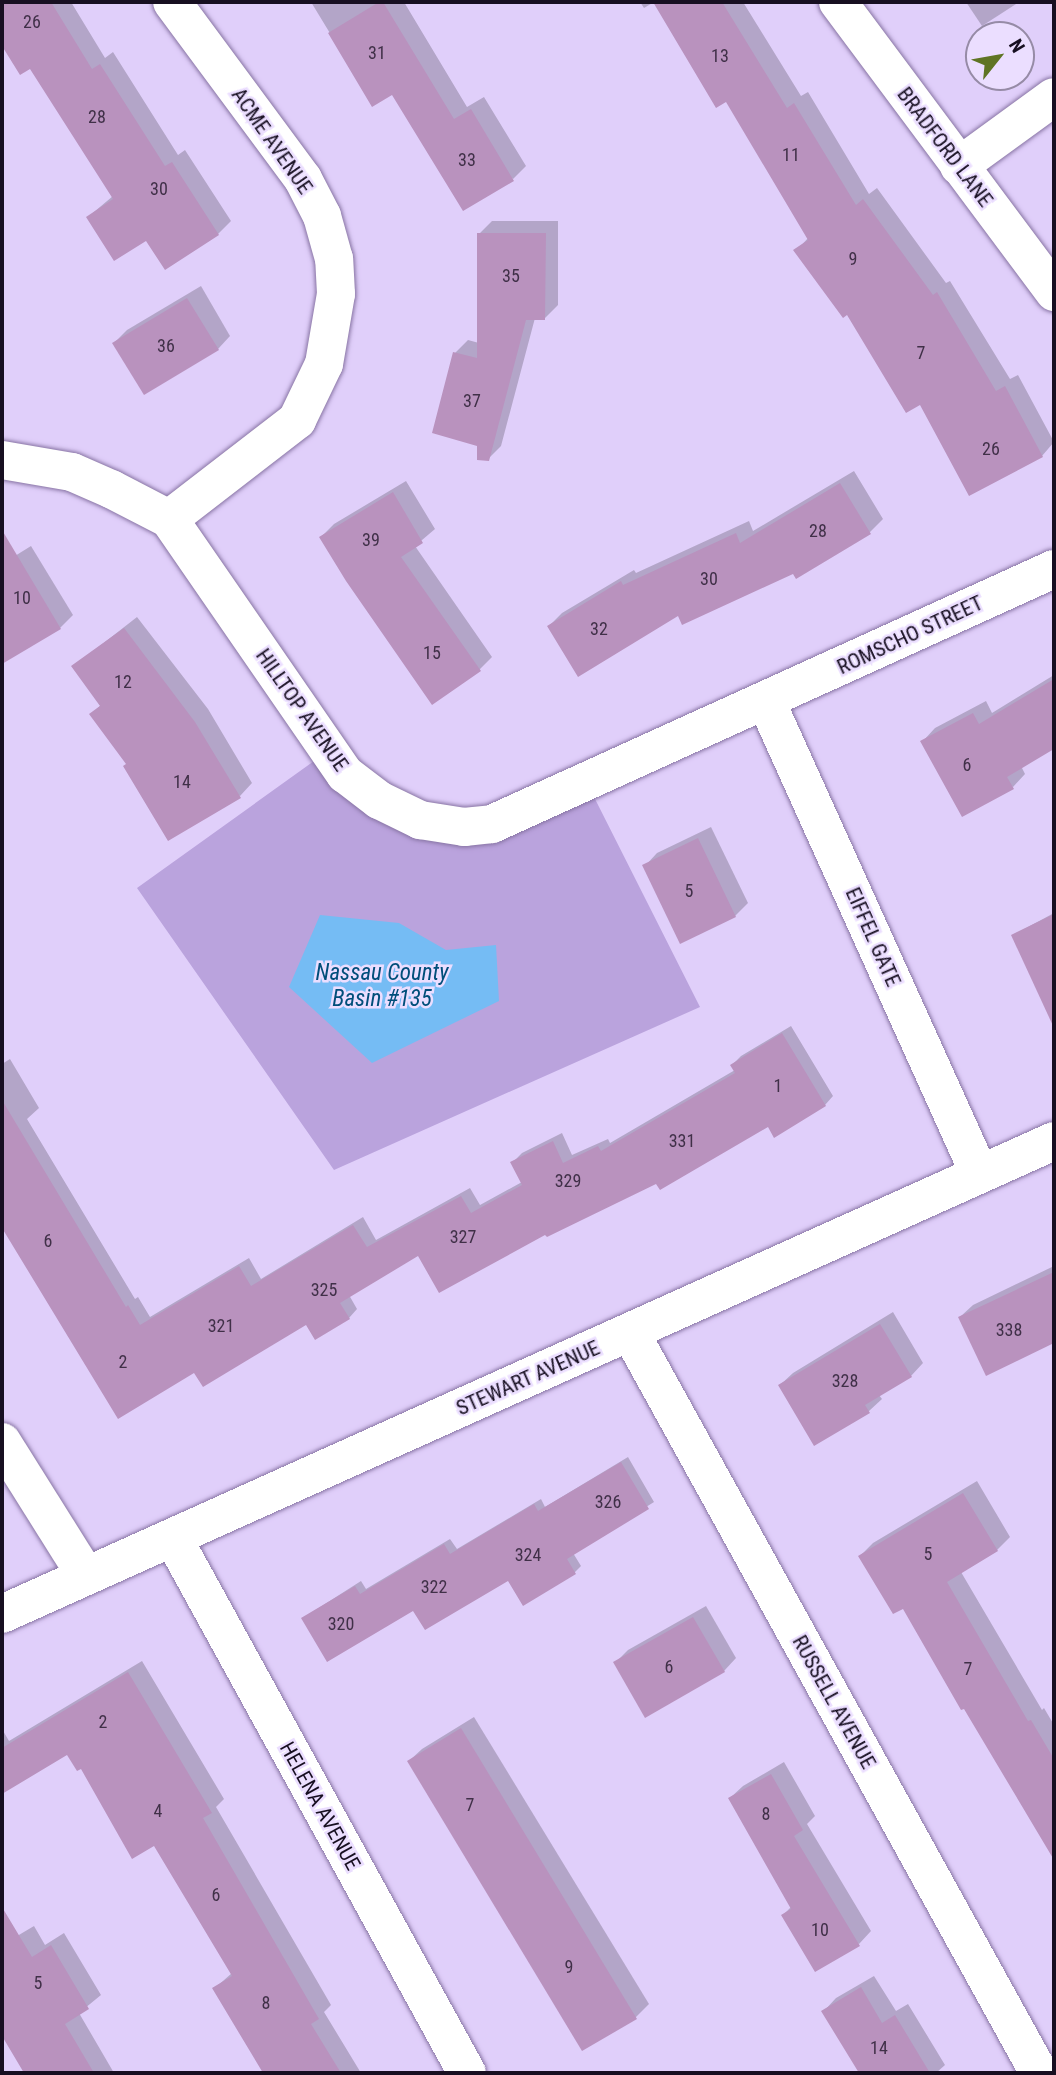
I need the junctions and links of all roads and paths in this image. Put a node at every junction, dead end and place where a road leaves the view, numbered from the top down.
1 (172, 2) edge
2 (838, 2) edge
3 (1054, 97) edge
4 (959, 166) junction
5 (1054, 292) edge
6 (2, 460) edge
7 (169, 519) junction
8 (1054, 569) edge
9 (766, 701) junction
10 (1054, 1141) edge
11 (979, 1173) junction
12 (630, 1332) junction
13 (2, 1442) edge
14 (173, 1538) junction
15 (86, 1576) junction
16 (2, 1614) edge
17 (467, 2073) edge
18 (1039, 2073) edge

1 - 7 street, ACME AVENUE
2 - 4 street, BRADFORD LANE
3 - 4 street
4 - 5 street, BRADFORD LANE
6 - 7 street, HILLTOP AVENUE
7 - 9 street, HILLTOP AVENUE
8 - 9 street, ROMSCHO STREET
9 - 11 street, EIFFEL GATE
10 - 11 street, STEWART AVENUE
11 - 12 street, STEWART AVENUE
12 - 14 street, STEWART AVENUE
12 - 18 street, RUSSELL AVENUE
13 - 15 street
14 - 15 street, STEWART AVENUE
14 - 17 street, HELENA AVENUE
15 - 16 street, STEWART AVENUE

